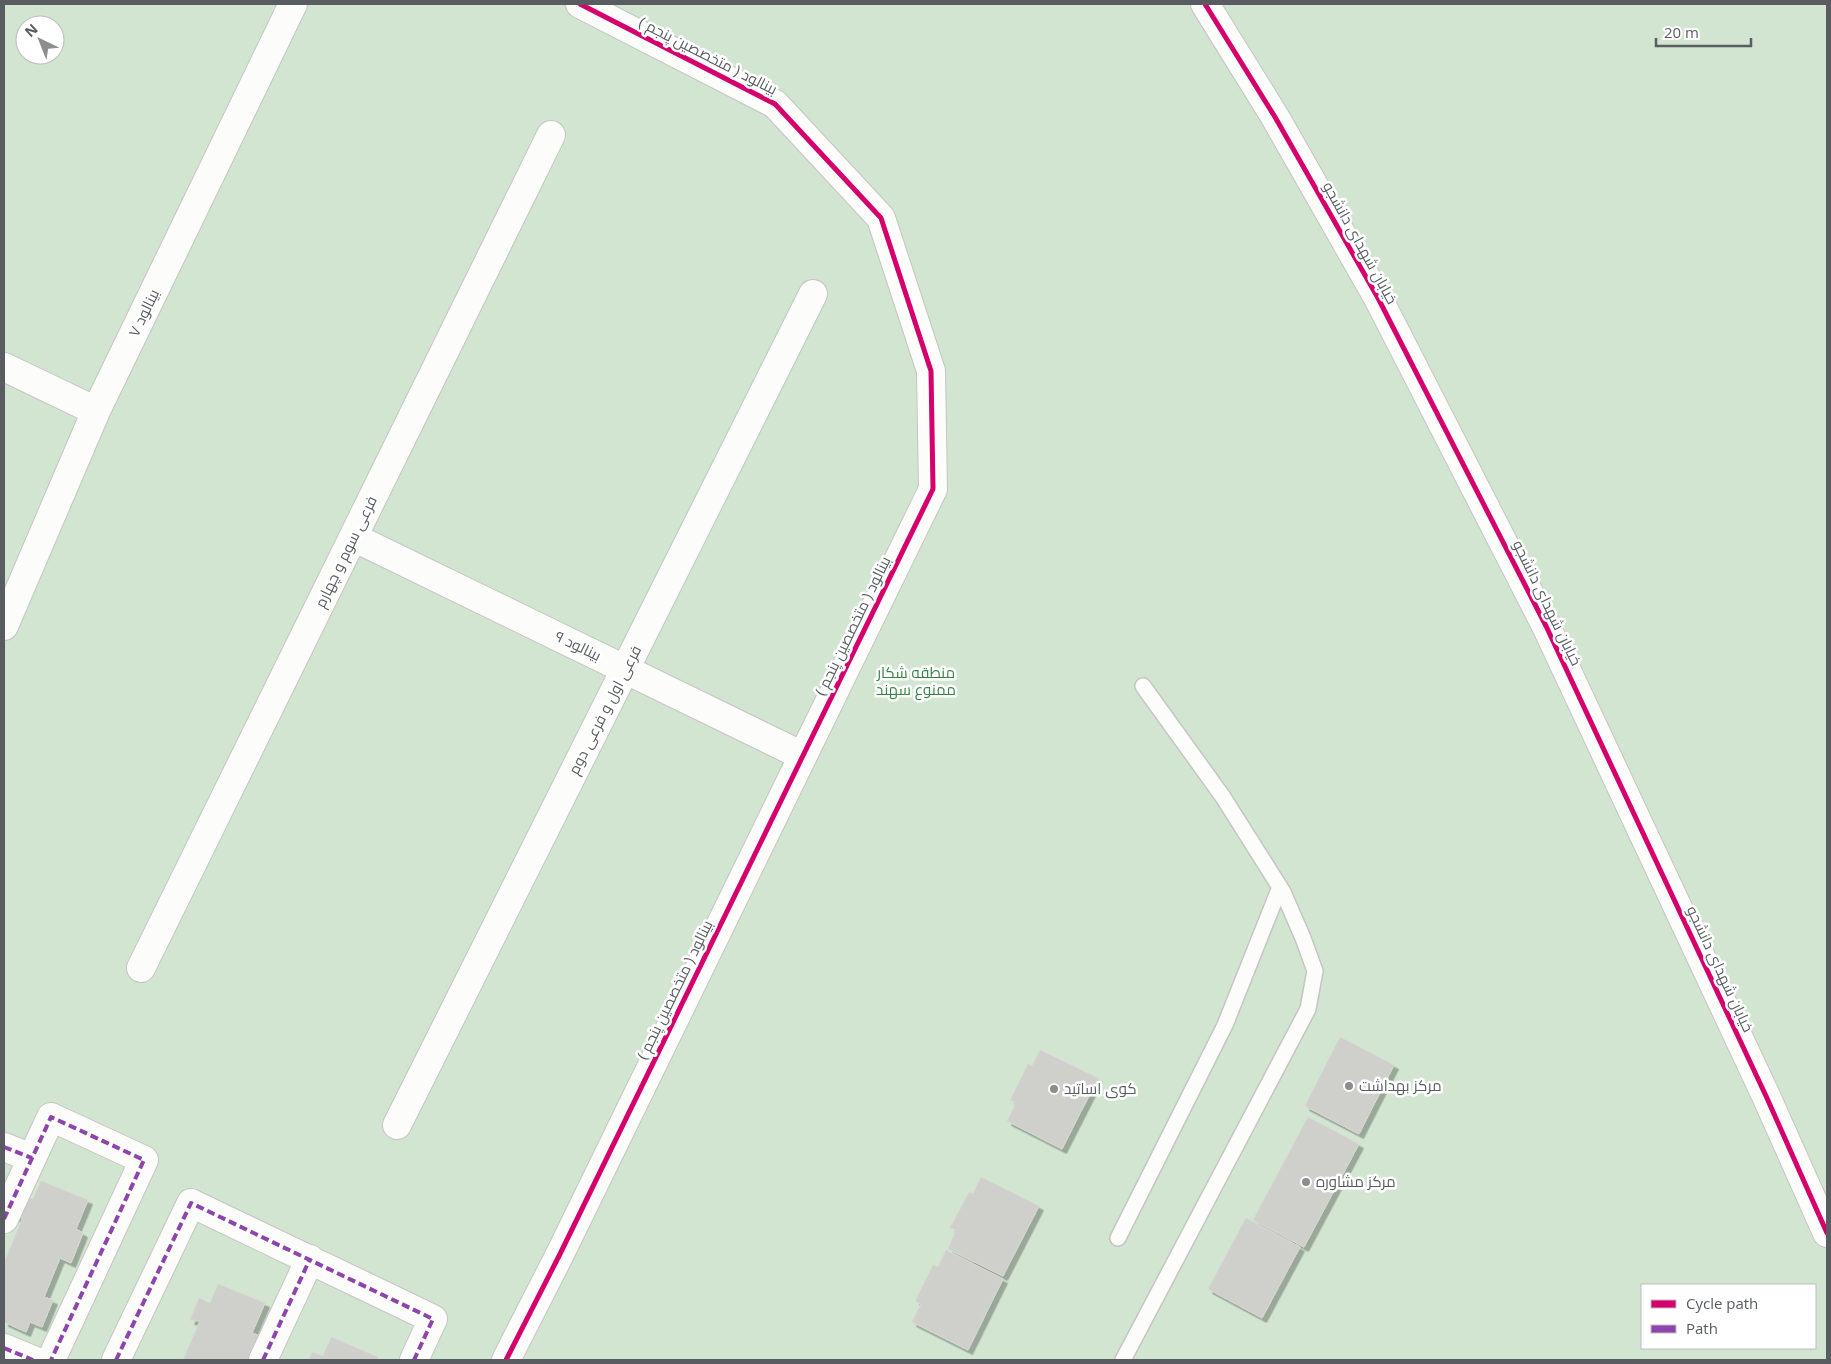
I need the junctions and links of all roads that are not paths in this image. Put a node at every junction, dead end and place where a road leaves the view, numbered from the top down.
1 (293, 4) edge
2 (580, 4) edge
3 (1204, 4) edge
4 (550, 135) dead end
5 (812, 294) dead end
6 (4, 367) edge
7 (96, 411) junction
8 (353, 537) junction
9 (4, 626) edge
10 (625, 669) junction
11 (1143, 686) dead end
12 (803, 756) junction
13 (1280, 887) junction
14 (141, 968) dead end
15 (397, 1125) dead end
16 (4, 1146) edge
17 (32, 1158) junction
18 (4, 1219) edge
19 (1827, 1233) edge
20 (1118, 1238) dead end
21 (310, 1258) junction
22 (4, 1348) edge
23 (33, 1360) edge
24 (51, 1360) edge
25 (116, 1360) edge
26 (263, 1360) edge
27 (414, 1360) edge
28 (506, 1360) edge
29 (1123, 1360) edge

1 - 7 street, بینالود ۷
2 - 12 street, بینالود ( متخصصین پنجم )
3 - 19 street, خیابان شهدای دانشجو
4 - 8 street, فرعی سوم و چهارم
5 - 10 street, فرعی اول و فرعی دوم
6 - 7 street
7 - 9 street, بینالود ۷
8 - 10 street, بینالود ۹
8 - 14 street, فرعی سوم و چهارم
10 - 12 street, بینالود ۹
10 - 15 street, فرعی اول و فرعی دوم
11 - 13 lane
12 - 28 street, بینالود ( متخصصین پنجم )
13 - 20 lane
13 - 29 lane
16 - 17 street
17 - 18 street
17 - 24 street
21 - 25 street
21 - 26 street
21 - 27 street
22 - 23 street

